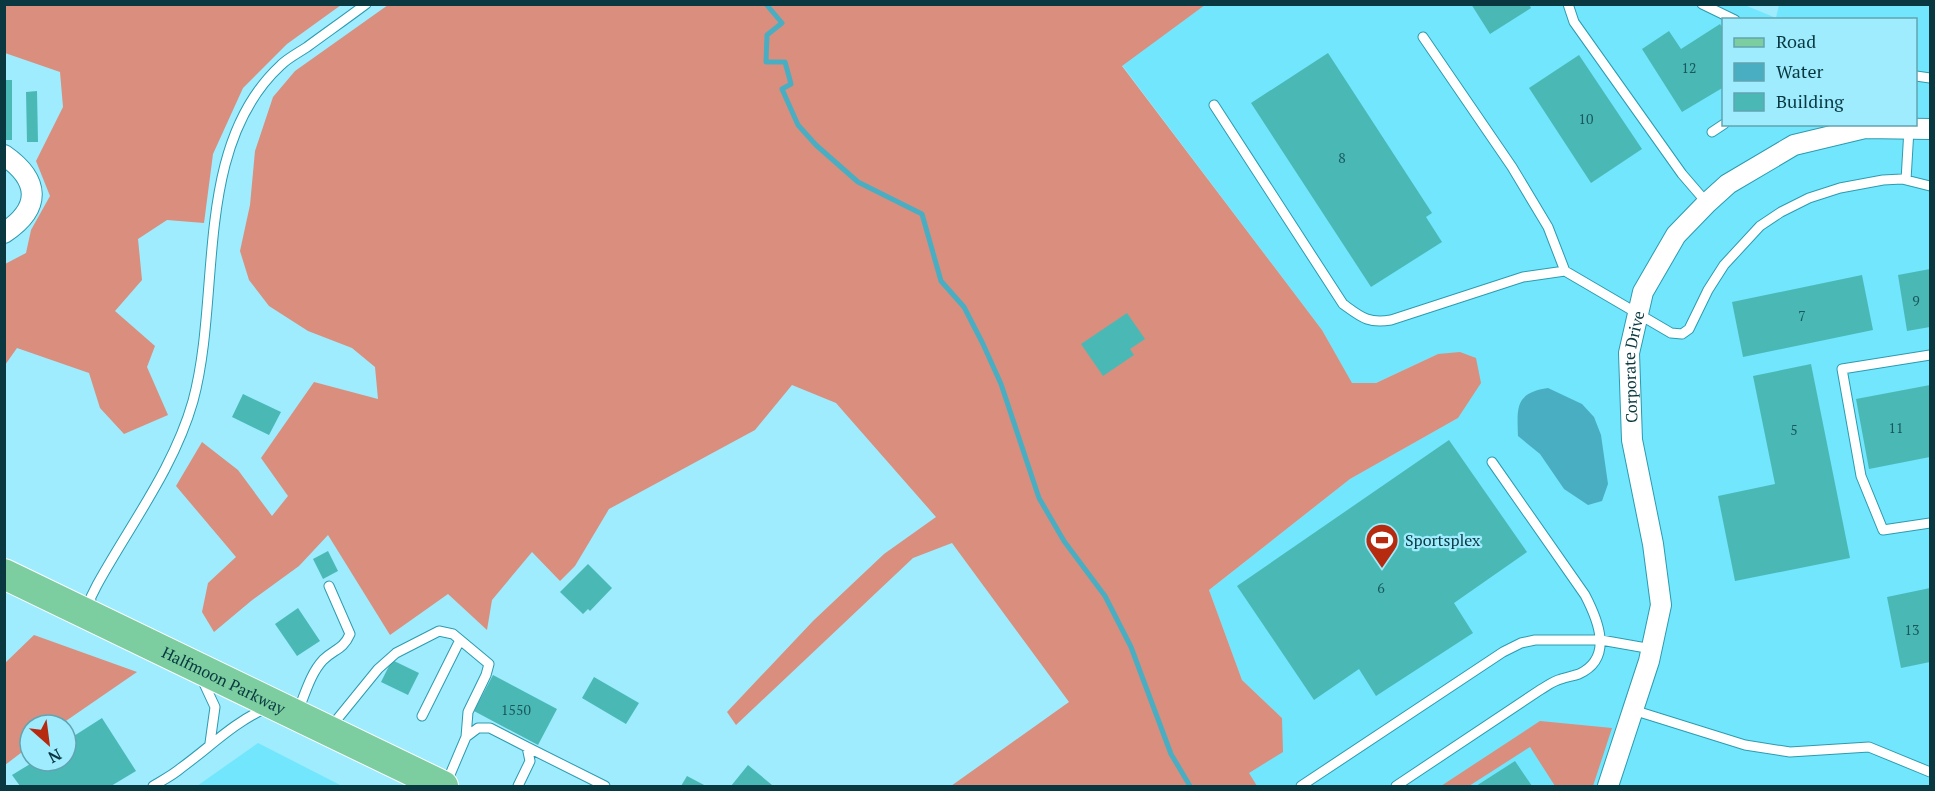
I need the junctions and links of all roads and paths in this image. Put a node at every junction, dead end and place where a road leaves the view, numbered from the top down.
1 (366, 4) edge
2 (1568, 4) edge
3 (1702, 4) edge
4 (1731, 18) edge
5 (1423, 37) dead end
6 (1214, 105) dead end
7 (1722, 125) edge
8 (1853, 128) edge
9 (1909, 129) junction
10 (1930, 129) edge
11 (1712, 132) dead end
12 (4, 155) edge
13 (1906, 180) junction
14 (1930, 186) edge
15 (1707, 203) junction
16 (4, 233) edge
17 (1565, 271) junction
18 (1638, 313) junction
19 (1930, 355) edge
20 (1492, 462) dead end
21 (1930, 523) edge
22 (4, 574) edge
23 (329, 586) dead end
24 (90, 615) junction
25 (460, 640) junction
26 (1601, 640) junction
27 (1652, 649) junction
28 (196, 666) junction
29 (285, 709) junction
30 (1633, 710) junction
31 (422, 716) dead end
32 (328, 730) junction
33 (466, 737) junction
34 (210, 743) junction
35 (527, 747) junction
36 (1930, 772) edge
37 (153, 786) edge
38 (444, 786) edge
39 (518, 786) edge
40 (605, 786) edge
41 (1301, 786) edge
42 (1396, 786) edge
43 (1608, 786) edge

1 - 24 lane
2 - 15 lane
3 - 4 lane
5 - 17 lane
6 - 17 lane
7 - 11 lane
8 - 9 street, Corporate Drive
8 - 15 street, Corporate Drive
9 - 10 street, Corporate Drive
9 - 13 lane
12 - 16 street
13 - 14 lane
13 - 18 lane
15 - 18 street, Corporate Drive
17 - 18 lane
18 - 27 street, Corporate Drive
19 - 21 lane
20 - 26 lane
22 - 24 main road, Halfmoon Parkway
23 - 29 lane
24 - 28 main road, Halfmoon Parkway
25 - 31 lane
25 - 32 lane
25 - 33 lane
26 - 27 lane
26 - 41 lane
26 - 42 lane
27 - 30 street, Corporate Drive
28 - 29 main road, Halfmoon Parkway
28 - 34 lane
29 - 32 main road, Halfmoon Parkway
29 - 34 lane
30 - 36 lane
30 - 43 street, Corporate Drive
32 - 38 main road, Halfmoon Parkway
33 - 35 lane
33 - 38 lane
34 - 37 lane
35 - 39 lane
35 - 40 lane

